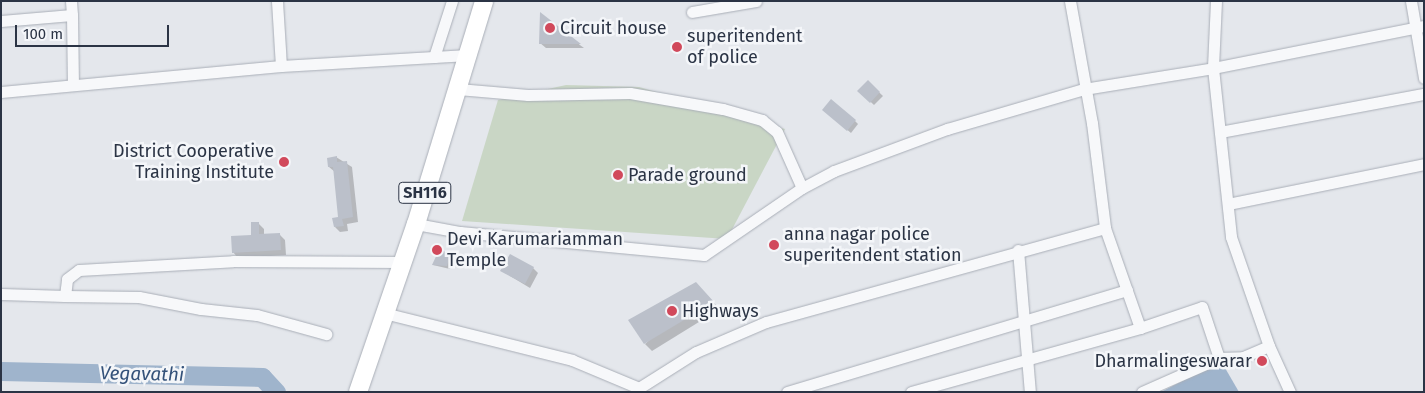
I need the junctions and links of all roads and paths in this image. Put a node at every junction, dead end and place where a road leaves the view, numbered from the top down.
1 (71, 1) edge
2 (277, 1) edge
3 (452, 1) edge
4 (484, 1) edge
5 (756, 1) edge
6 (1070, 1) edge
7 (1216, 1) edge
8 (1411, 1) edge
9 (692, 12) dead end
10 (72, 15) junction
11 (1, 21) edge
12 (1420, 27) edge
13 (468, 55) junction
14 (434, 57) junction
15 (281, 66) junction
16 (1213, 68) junction
17 (1424, 78) edge
18 (73, 84) junction
19 (458, 89) junction
20 (1084, 89) junction
21 (1, 92) edge
22 (1424, 94) edge
23 (1220, 132) junction
24 (1424, 164) edge
25 (802, 188) junction
26 (1228, 204) junction
27 (416, 224) junction
28 (1105, 228) junction
29 (1018, 250) junction
30 (402, 262) junction
31 (1127, 290) junction
32 (1, 294) edge
33 (65, 296) junction
34 (384, 313) junction
35 (1026, 322) junction
36 (1140, 328) junction
37 (326, 334) dead end
38 (1269, 346) junction
39 (1028, 358) junction
40 (1219, 358) junction
41 (360, 387) edge
42 (643, 390) edge
43 (787, 392) edge
44 (911, 392) edge
45 (1030, 392) edge
46 (1142, 392) edge
47 (1290, 392) edge

1 - 10 street
2 - 15 street
3 - 14 street
4 - 13 main road, SH116
5 - 9 street
6 - 20 street
7 - 16 street
8 - 12 street
10 - 11 street
10 - 18 street
12 - 16 street
12 - 17 street
13 - 14 street
13 - 19 main road, SH116
14 - 15 street
15 - 18 street
16 - 20 street
16 - 23 street
18 - 21 street
19 - 25 street
19 - 27 main road, SH116
20 - 25 street
20 - 28 street
22 - 23 street
23 - 26 street
24 - 26 street
25 - 27 street
26 - 38 street
27 - 30 main road, SH116
28 - 29 street
28 - 31 street
29 - 35 street
29 - 42 street
30 - 33 street
30 - 34 main road, SH116
31 - 35 street
31 - 36 street
32 - 33 street
33 - 37 street
34 - 41 main road, SH116
34 - 42 street
35 - 39 street
35 - 43 street
36 - 39 street
36 - 40 street
38 - 40 street
38 - 47 street
39 - 44 street
39 - 45 street
40 - 46 street

